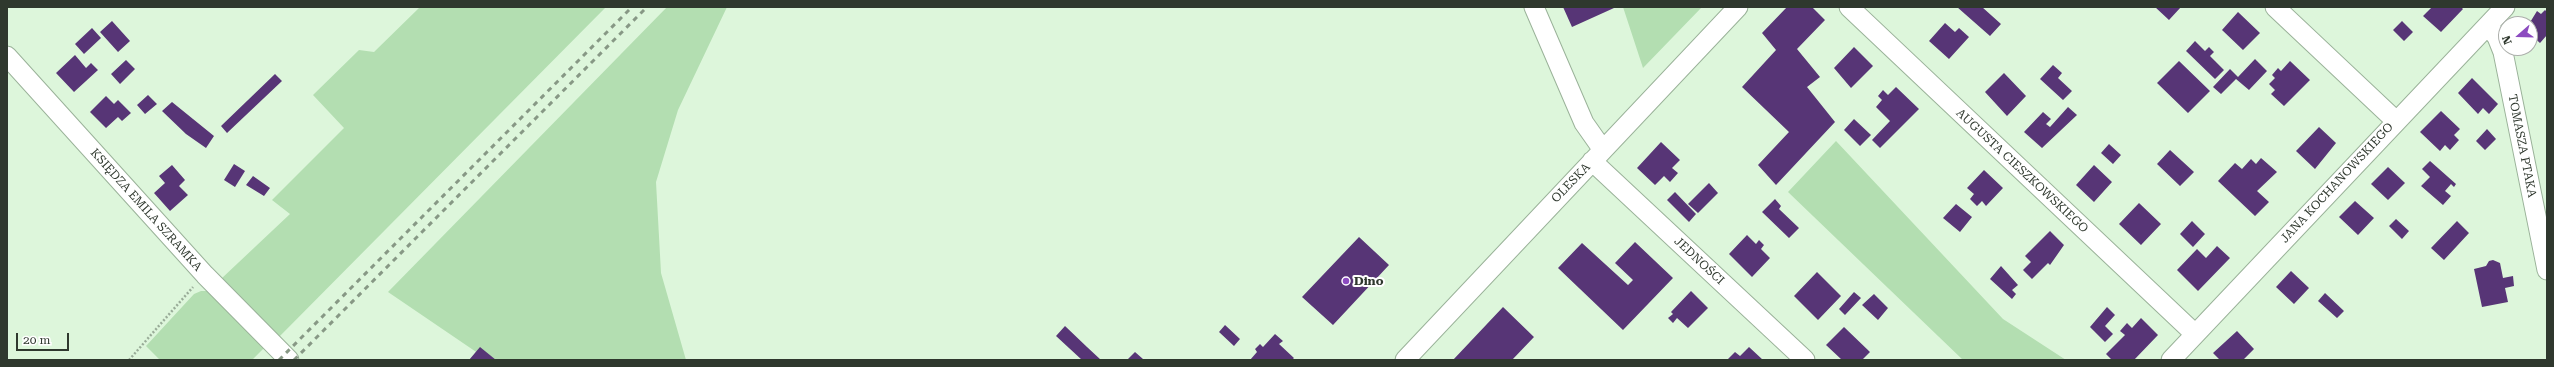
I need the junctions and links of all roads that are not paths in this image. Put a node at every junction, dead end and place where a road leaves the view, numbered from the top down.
1 (1534, 7) edge
2 (1738, 7) edge
3 (1849, 7) edge
4 (2275, 7) edge
5 (2505, 7) edge
6 (2488, 26) junction
7 (7, 56) edge
8 (2396, 121) junction
9 (1598, 156) junction
10 (2545, 248) edge
11 (2547, 270) edge
12 (2195, 334) junction
13 (290, 360) edge
14 (1405, 360) edge
15 (1805, 360) edge
16 (2171, 360) edge

1 - 9 street, JEDNOŚCI
2 - 9 street, OLESKA
3 - 12 street, AUGUSTA CIESZKOWSKIEGO
4 - 8 street
5 - 6 street, JANA KOCHANOWSKIEGO
6 - 8 street, JANA KOCHANOWSKIEGO
6 - 10 street, TOMASZA PTAKA
7 - 13 street, KSIĘDZA EMILA SZRAMKA
8 - 12 street, JANA KOCHANOWSKIEGO
9 - 14 street, OLESKA
9 - 15 street, JEDNOŚCI
10 - 11 street, TOMASZA PTAKA
12 - 16 street, JANA KOCHANOWSKIEGO

